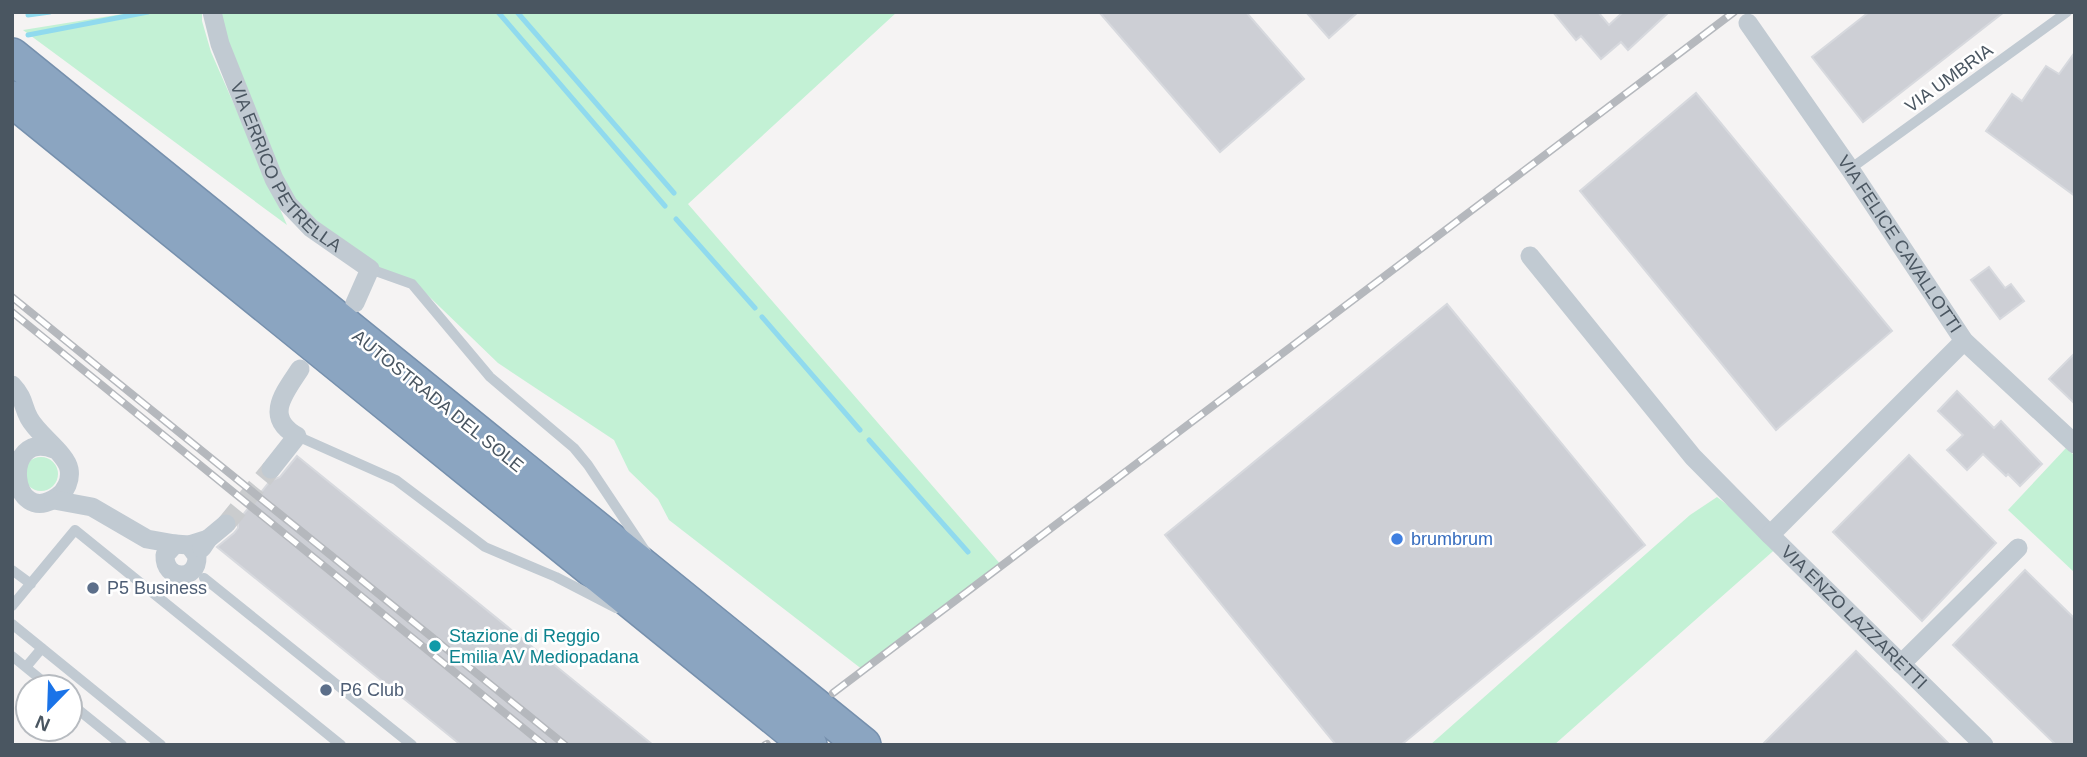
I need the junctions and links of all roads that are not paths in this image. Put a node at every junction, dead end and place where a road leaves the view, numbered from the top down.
1 (212, 12) edge
2 (2067, 12) edge
3 (1748, 23) dead end
4 (12, 56) edge
5 (12, 99) edge
6 (1850, 169) junction
7 (1530, 256) dead end
8 (370, 269) junction
9 (355, 303) dead end
10 (1964, 341) junction
11 (300, 369) dead end
12 (12, 385) edge
13 (29, 418) junction
14 (297, 436) junction
15 (2075, 444) edge
16 (54, 449) junction
17 (21, 454) junction
18 (271, 469) tunnel mouth
19 (12, 478) edge
20 (69, 478) junction
21 (54, 500) junction
22 (20, 502) edge
23 (92, 507) junction
24 (226, 524) tunnel mouth
25 (1770, 535) junction
26 (2018, 548) dead end
27 (191, 558) junction
28 (12, 570) edge
29 (31, 584) junction
30 (671, 589) junction
31 (12, 606) edge
32 (624, 612) dead end
33 (636, 618) dead end
34 (12, 624) edge
35 (681, 641) junction
36 (42, 648) junction
37 (12, 656) edge
38 (1901, 664) junction
39 (26, 667) junction
40 (33, 673) edge
41 (84, 714) edge
42 (122, 745) edge
43 (161, 745) edge
44 (341, 745) edge
45 (412, 745) edge
46 (809, 745) edge
47 (863, 745) edge
48 (1984, 745) edge

1 - 8 street, VIA ERRICO PETRELLA
2 - 6 lane, VIA UMBRIA
3 - 6 street, VIA FELICE CAVALLOTTI
4 - 30 highway, AUTOSTRADA DEL SOLE
5 - 35 highway, AUTOSTRADA DEL SOLE
6 - 10 street, VIA FELICE CAVALLOTTI
7 - 25 street
8 - 9 street
8 - 30 lane
10 - 15 street, VIA FELICE CAVALLOTTI
10 - 25 street, VIA ENZO LAZZARETTI
11 - 14 street
12 - 13 street
13 - 16 street
13 - 17 street
14 - 18 street
14 - 32 lane
16 - 17 street
16 - 20 street
17 - 19 street
19 - 22 street
20 - 21 street
20 - 23 street
21 - 22 street
21 - 23 street
23 - 27 street
24 - 27 street
25 - 38 street, VIA ENZO LAZZARETTI
26 - 38 street
27 - 45 lane
28 - 29 lane
29 - 31 lane
29 - 44 lane
30 - 47 highway, AUTOSTRADA DEL SOLE
33 - 35 lane
34 - 36 lane
35 - 46 highway, AUTOSTRADA DEL SOLE
36 - 39 lane
36 - 43 lane
37 - 39 lane
38 - 48 street, VIA ENZO LAZZARETTI
39 - 40 lane
41 - 42 lane

